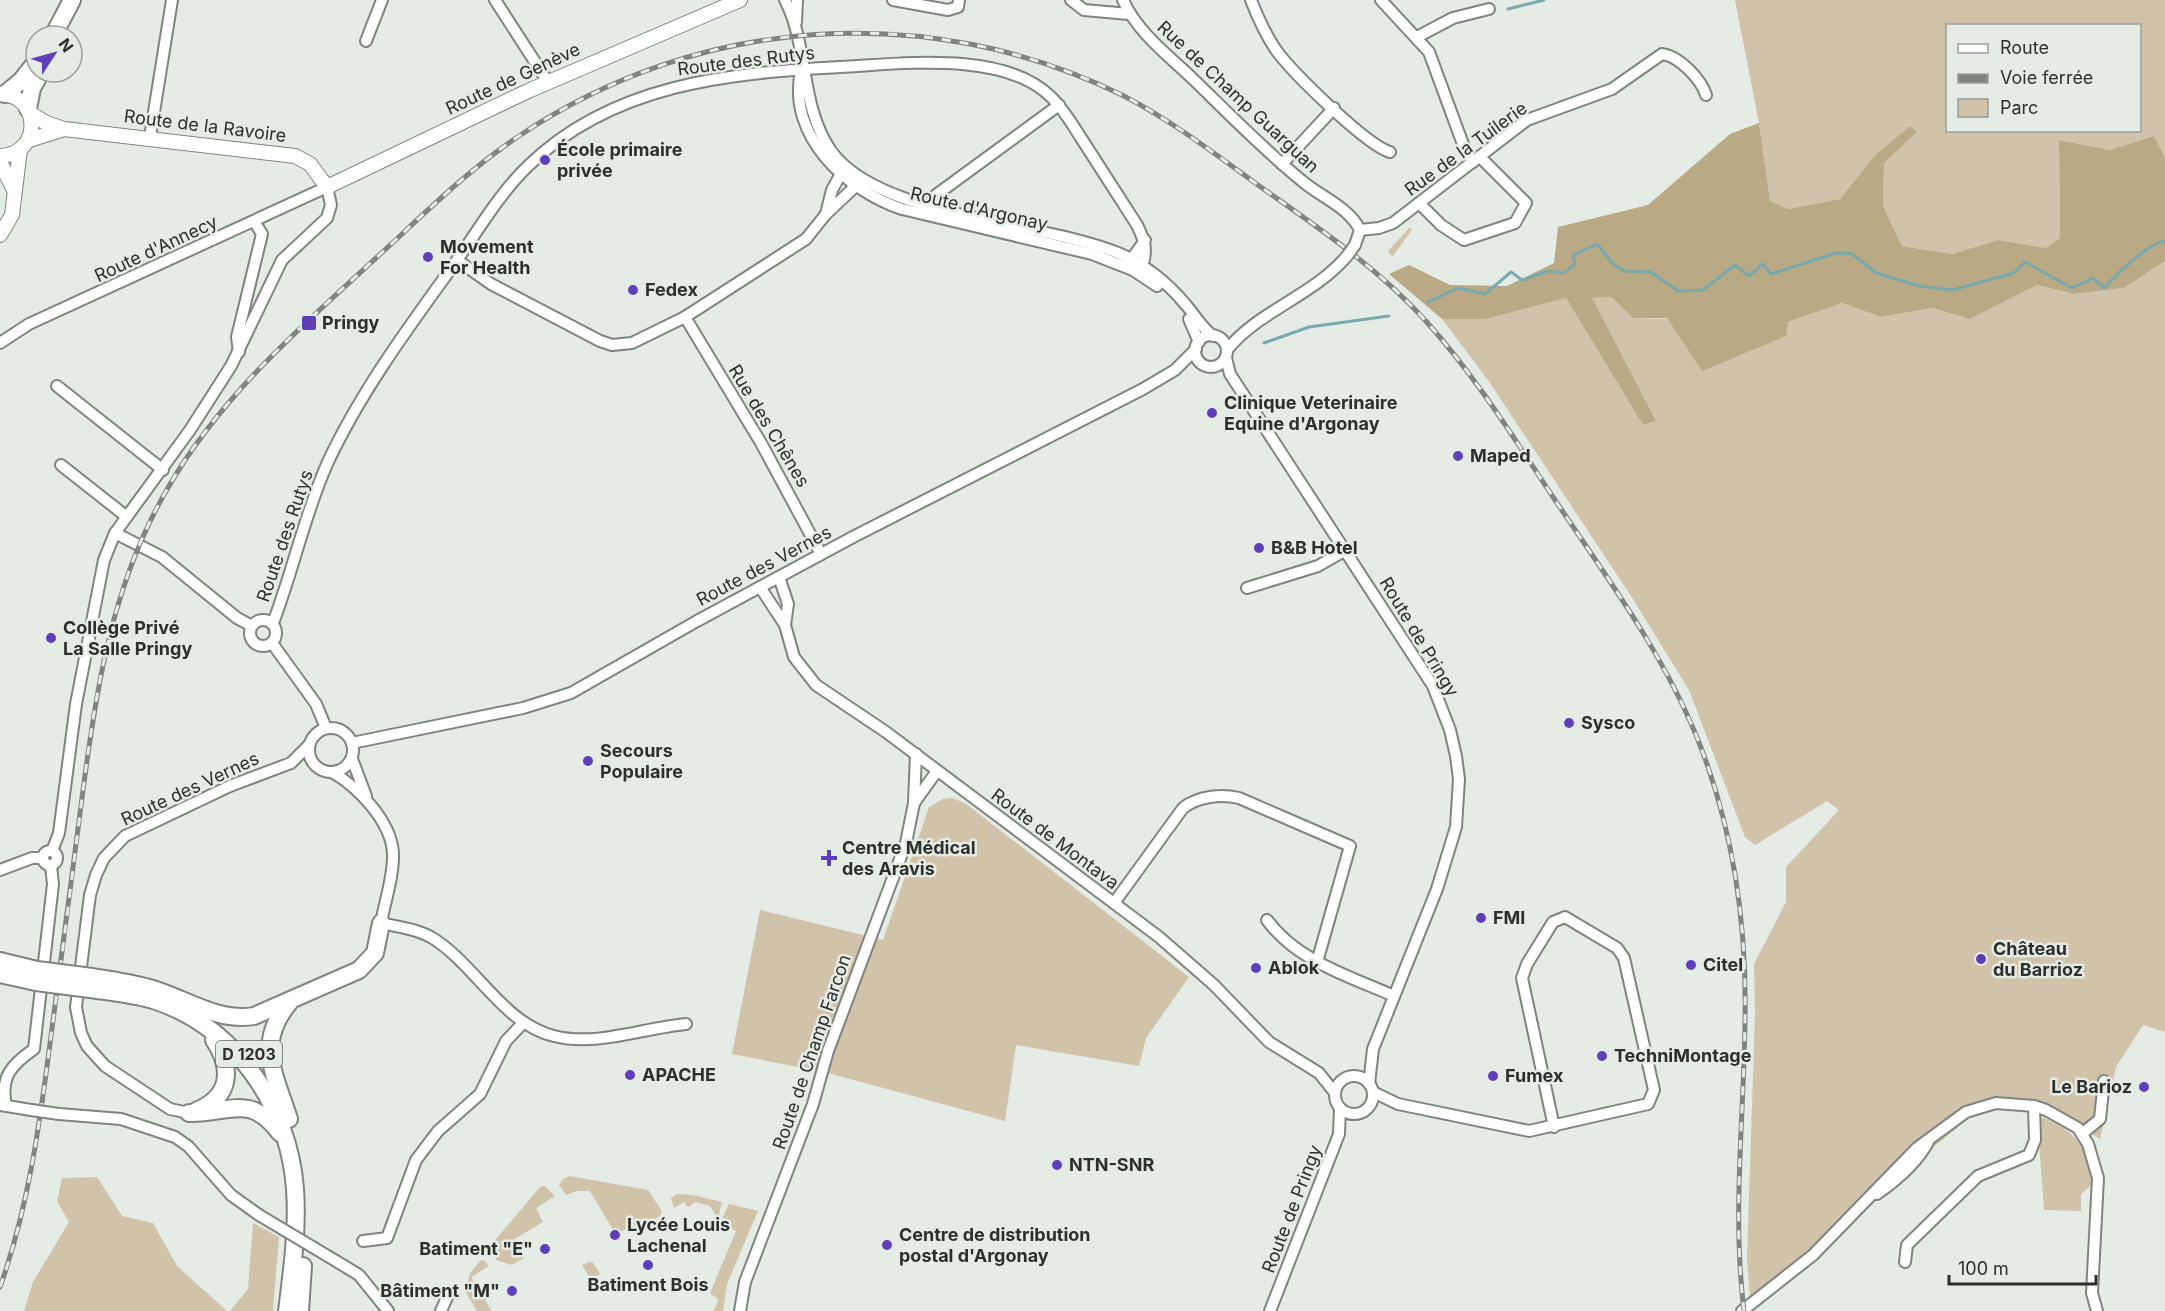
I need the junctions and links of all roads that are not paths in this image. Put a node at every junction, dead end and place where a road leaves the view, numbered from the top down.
1 (72, 0) edge
2 (80, 0) edge
3 (172, 0) edge
4 (382, 0) edge
5 (495, 0) edge
6 (730, 0) edge
7 (740, 0) edge
8 (785, 0) edge
9 (797, 0) edge
10 (893, 0) edge
11 (959, 0) edge
12 (1071, 0) edge
13 (1123, 0) edge
14 (1251, 0) edge
15 (1381, 0) edge
16 (1489, 9) dead end
17 (716, 10) junction
18 (1129, 14) junction
19 (59, 24) edge
20 (69, 24) edge
21 (796, 28) junction
22 (1417, 37) junction
23 (366, 41) dead end
24 (801, 68) junction
25 (24, 77) edge
26 (548, 82) junction
27 (34, 84) edge
28 (2, 94) edge
29 (1706, 95) dead end
30 (1059, 105) junction
31 (1334, 108) junction
32 (29, 111) junction
33 (64, 129) junction
34 (150, 137) junction
35 (25, 145) junction
36 (1390, 152) dead end
37 (0, 156) edge
38 (1477, 159) junction
39 (0, 162) edge
40 (1282, 164) junction
41 (843, 171) junction
42 (859, 184) junction
43 (327, 187) junction
44 (15, 192) junction
45 (1419, 203) junction
46 (929, 210) junction
47 (826, 214) junction
48 (254, 221) junction
49 (1360, 230) junction
50 (0, 235) edge
51 (457, 260) junction
52 (1135, 265) junction
53 (684, 317) junction
54 (1251, 327) junction
55 (1216, 337) junction
56 (0, 343) edge
57 (1197, 346) junction
58 (239, 352) junction
59 (1227, 354) junction
60 (1201, 364) junction
61 (1213, 367) junction
62 (1175, 370) junction
63 (1230, 374) junction
64 (57, 386) dead end
65 (62, 465) dead end
66 (163, 470) junction
67 (127, 517) junction
68 (115, 533) junction
69 (1346, 550) junction
70 (821, 554) junction
71 (778, 577) junction
72 (760, 587) junction
73 (1247, 588) dead end
74 (273, 623) junction
75 (785, 625) junction
76 (252, 626) junction
77 (272, 643) junction
78 (326, 728) junction
79 (352, 743) junction
80 (309, 745) junction
81 (916, 754) junction
82 (352, 759) junction
83 (291, 763) junction
84 (315, 766) junction
85 (937, 771) junction
86 (332, 772) junction
87 (914, 803) junction
88 (371, 807) junction
89 (47, 862) junction
90 (0, 870) edge
91 (1114, 903) junction
92 (1267, 920) dead end
93 (381, 922) junction
94 (0, 961) edge
95 (1317, 962) junction
96 (0, 974) edge
97 (37, 976) junction
98 (91, 983) junction
99 (1394, 996) junction
100 (177, 998) junction
101 (293, 998) junction
102 (523, 1023) junction
103 (686, 1024) dead end
104 (207, 1028) junction
105 (1373, 1049) junction
106 (1319, 1073) junction
107 (1350, 1077) junction
108 (2103, 1081) dead end
109 (1371, 1088) junction
110 (1335, 1093) junction
111 (1398, 1104) junction
112 (3, 1105) edge
113 (2034, 1106) junction
114 (1369, 1107) junction
115 (1340, 1108) junction
116 (189, 1113) junction
117 (1354, 1115) junction
118 (1554, 1127) junction
119 (2083, 1133) junction
120 (1339, 1134) junction
121 (291, 1140) junction
122 (363, 1241) dead end
123 (1905, 1262) dead end
124 (448, 1295) dead end
125 (1277, 1295) junction
126 (1759, 1306) edge
127 (2096, 1309) edge
128 (287, 1311) edge
129 (300, 1311) edge
130 (388, 1311) edge
131 (441, 1311) edge
132 (740, 1311) edge
133 (1270, 1311) edge
134 (1276, 1311) edge
135 (1742, 1311) edge

1 - 19 highway
2 - 20 highway
3 - 34 street
4 - 23 street
5 - 26 street
6 - 17 main road, Route de Genève
7 - 17 main road, Route de Genève
8 - 21 street, Route d'Argonay
9 - 21 street, Route d'Argonay
10 - 11 street
12 - 18 street
13 - 18 street, Rue de Champ Guarguan
14 - 31 street
15 - 22 street
16 - 22 street
17 - 26 main road, Route de Genève
18 - 40 street, Rue de Champ Guarguan
21 - 24 street, Route d'Argonay
22 - 38 street
24 - 30 street, Route des Rutys
24 - 41 street, Route d'Argonay
24 - 51 street, Route des Rutys
25 - 28 highway
26 - 43 main road, Route de Genève
27 - 32 highway
28 - 32 main road, Route de la Ravoire
29 - 38 street, Rue de la Tuilerie
30 - 46 street
30 - 52 street, Route des Rutys
31 - 36 street
31 - 40 street
32 - 33 main road, Route de la Ravoire
32 - 35 main road
33 - 34 main road, Route de la Ravoire
33 - 35 main road, Route de la Ravoire
34 - 43 main road, Route de la Ravoire
35 - 37 main road, Route de la Ravoire
35 - 44 main road
38 - 45 street, Rue de la Tuilerie
38 - 45 street
39 - 44 main road
40 - 49 street, Rue de Champ Guarguan
41 - 42 street, Route d'Argonay
41 - 47 street
42 - 46 street, Route d'Argonay
42 - 47 street
43 - 48 street, Route d'Annecy
43 - 58 street
44 - 50 main road
45 - 49 street, Rue de la Tuilerie
46 - 52 street, Route d'Argonay
47 - 53 street
48 - 56 street, Route d'Annecy
48 - 58 street
49 - 54 street, bridge
51 - 53 street
51 - 74 street, Route des Rutys
52 - 55 street, Route d'Argonay
52 - 57 street, Route d'Argonay
53 - 70 street, Rue des Chênes
54 - 55 street
54 - 59 street
55 - 57 street
55 - 59 street, Route d'Argonay
57 - 60 street, Route d'Argonay
57 - 62 street, Route des Vernes
58 - 66 street
59 - 61 street
59 - 63 street, Route de Pringy
60 - 61 street
60 - 62 street, Route des Vernes
61 - 63 street
62 - 70 street, Route des Vernes
63 - 69 street, Route de Pringy
64 - 66 street
65 - 67 street
66 - 67 street
67 - 68 street
68 - 76 street
68 - 89 street
69 - 73 street
69 - 99 street, Route de Pringy
70 - 71 street, Route des Vernes
71 - 72 street, Route des Vernes
71 - 75 street, Route de Montava
72 - 75 street, Route de Montava
72 - 79 street, Route des Vernes
74 - 76 street
74 - 77 street
75 - 81 street, Route de Montava
76 - 77 street
77 - 78 street
78 - 79 street
78 - 80 street
79 - 82 street
80 - 83 street, Route des Vernes
80 - 84 street
81 - 85 street, Route de Montava
81 - 87 street, Route de Champ Farcon
82 - 86 street
82 - 88 street
83 - 84 street, Route des Vernes
83 - 116 street, Route des Vernes
84 - 86 street
85 - 87 street, Route de Champ Farcon
85 - 91 street, Route de Montava
86 - 88 street
87 - 132 street, Route de Champ Farcon
88 - 93 street
89 - 90 street
89 - 112 street
91 - 95 street
91 - 106 street, Route de Montava
92 - 95 street
93 - 101 highway
93 - 102 street
94 - 97 highway, D 1203
95 - 99 street
96 - 97 highway, D 1203
97 - 98 highway, D 1203, bridge
98 - 100 highway, D 1203
98 - 104 highway, D 1203
99 - 105 street, Route de Pringy
100 - 101 highway
100 - 121 highway, D 1203
101 - 121 highway
102 - 103 street
102 - 122 street
104 - 116 highway
104 - 121 highway, D 1203
105 - 107 street, Route de Pringy
105 - 109 street, Route de Pringy
106 - 107 street, Route de Montava
106 - 110 street, Route de Montava
107 - 109 street
107 - 110 street
108 - 119 street
109 - 111 street
109 - 114 street
110 - 115 street
111 - 114 street
111 - 118 street
112 - 130 street, bridge
113 - 119 street
113 - 123 street
113 - 126 street
114 - 117 street
115 - 117 street
115 - 120 street, Route de Pringy
116 - 121 highway
117 - 120 street, Route de Pringy
118 - 118 street
119 - 127 street
120 - 125 street, Route de Pringy
121 - 128 highway, D 1203
121 - 129 highway, D 1203
124 - 131 street
125 - 133 street, Route de Pringy
125 - 134 street, Route de Pringy
126 - 135 street

